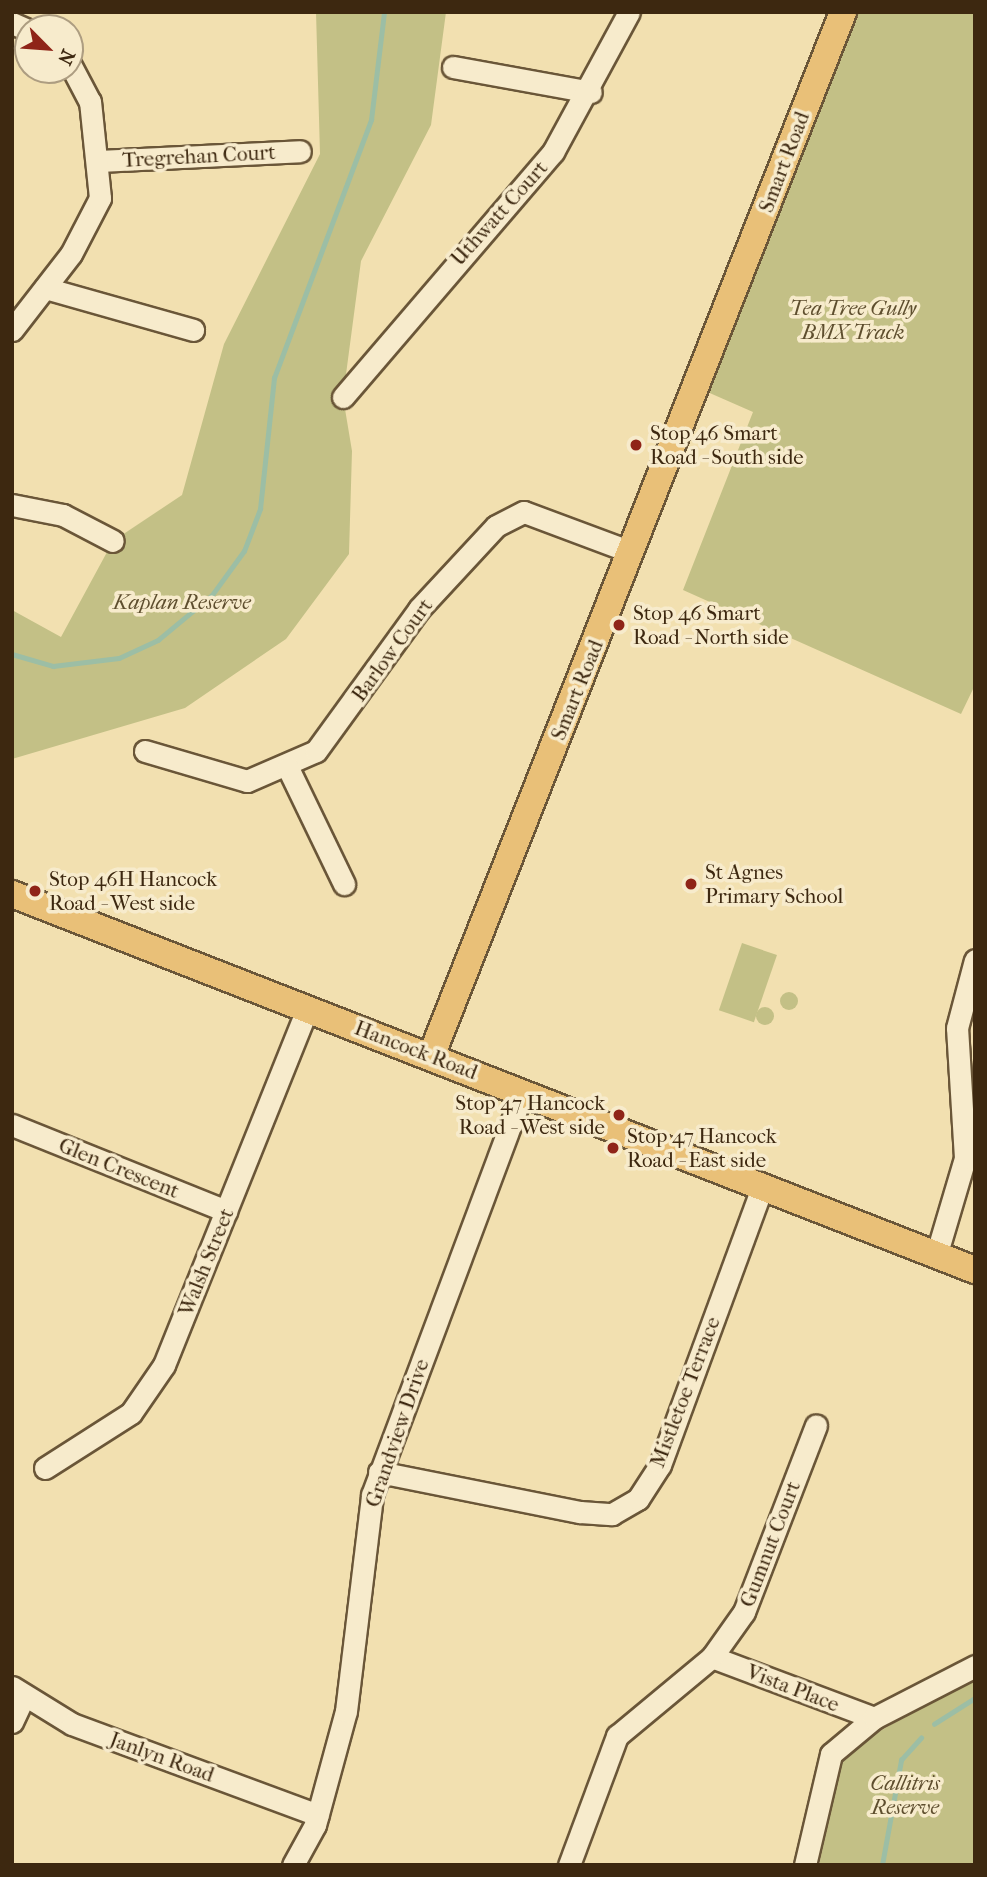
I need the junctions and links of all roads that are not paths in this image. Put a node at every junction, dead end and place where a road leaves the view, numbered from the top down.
1 (629, 12) edge
2 (843, 12) edge
3 (453, 67) dead end
4 (81, 84) edge
5 (591, 92) junction
6 (300, 151) dead end
7 (99, 161) junction
8 (45, 288) junction
9 (12, 330) edge
10 (193, 330) dead end
11 (343, 397) dead end
12 (12, 505) edge
13 (113, 541) dead end
14 (631, 552) junction
15 (145, 751) dead end
16 (288, 768) junction
17 (344, 884) dead end
18 (12, 894) edge
19 (975, 960) edge
20 (307, 1009) junction
21 (432, 1054) junction
22 (523, 1091) junction
23 (970, 1091) edge
24 (12, 1125) edge
25 (761, 1190) junction
26 (226, 1211) junction
27 (936, 1256) junction
28 (975, 1270) edge
29 (816, 1425) dead end
30 (45, 1468) dead end
31 (379, 1472) junction
32 (712, 1657) junction
33 (975, 1666) edge
34 (18, 1691) edge
35 (874, 1718) junction
36 (12, 1721) edge
37 (318, 1815) junction
38 (293, 1865) edge
39 (569, 1865) edge
40 (805, 1865) edge

1 - 5 street, Uthwatt Court
2 - 14 main road, Smart Road
3 - 5 street
4 - 7 street
5 - 11 street, Uthwatt Court
6 - 7 street, Tregrehan Court
7 - 8 street
8 - 9 street
8 - 10 street
12 - 13 street
14 - 16 street, Barlow Court
14 - 21 main road, Smart Road
15 - 16 street, Barlow Court
16 - 17 street
18 - 20 main road, Hancock Road
19 - 23 street
20 - 21 main road, Hancock Road
20 - 26 street, Walsh Street
21 - 22 main road, Hancock Road
22 - 25 main road, Hancock Road
22 - 31 street, Grandview Drive
23 - 27 street
24 - 26 street, Glen Crescent
25 - 27 main road, Hancock Road
25 - 31 street, Mistletoe Terrace
26 - 30 street, Walsh Street
27 - 28 main road, Hancock Road
29 - 32 street, Gumnut Court
31 - 37 street, Grandview Drive
32 - 35 street, Vista Place
32 - 39 street, Gumnut Court
33 - 35 street
34 - 36 street
34 - 37 street, Janlyn Road
35 - 40 street
37 - 38 street, Grandview Drive

